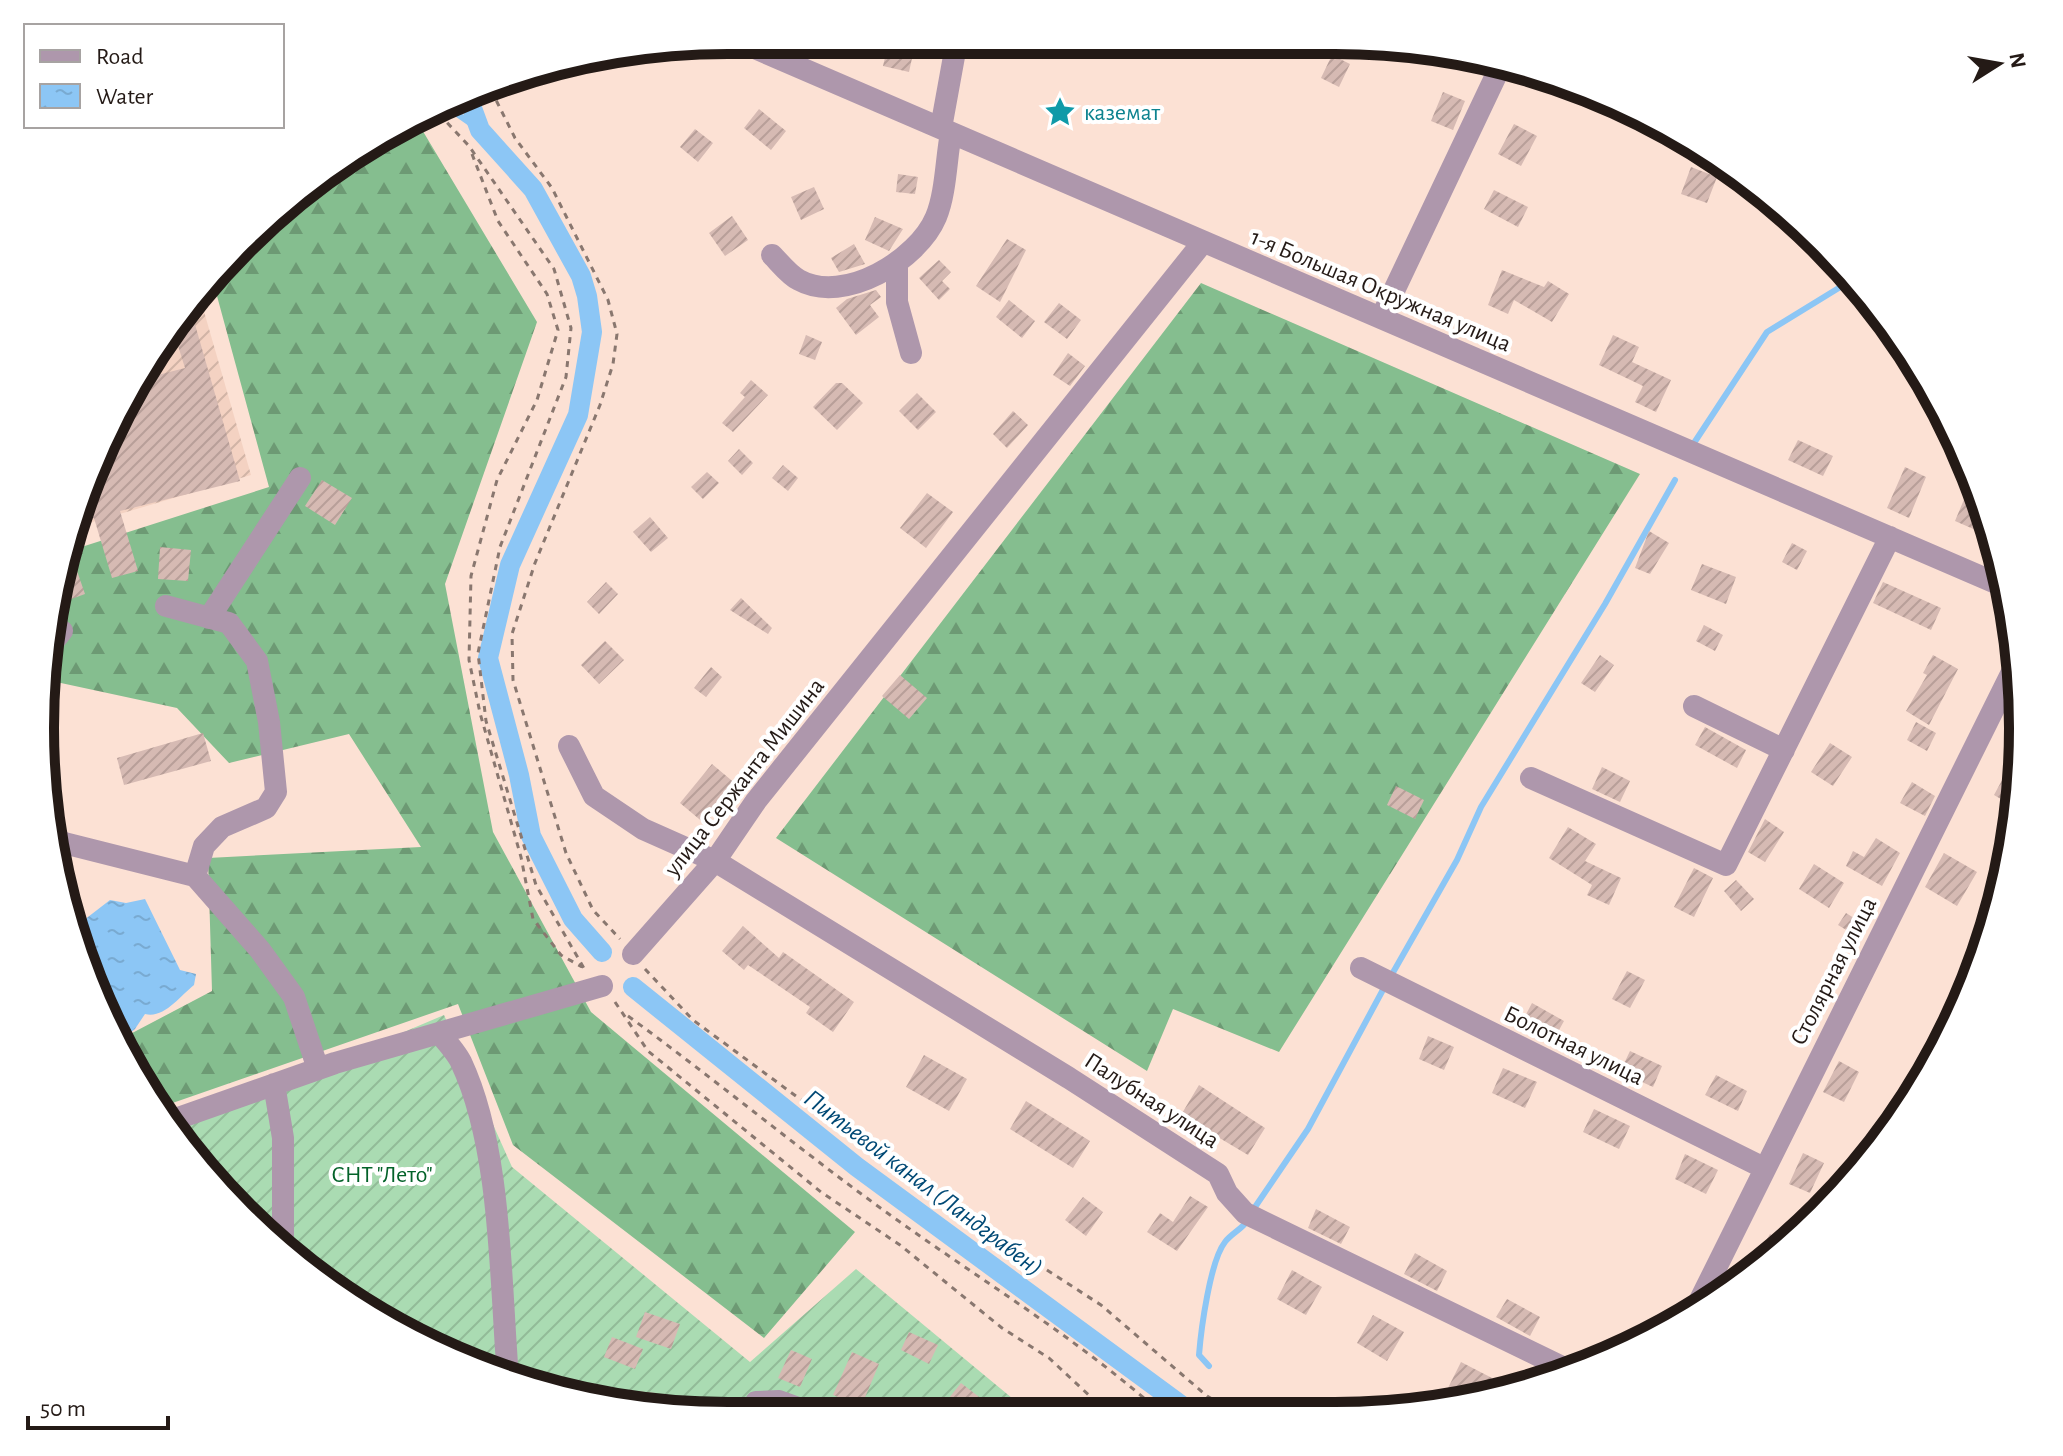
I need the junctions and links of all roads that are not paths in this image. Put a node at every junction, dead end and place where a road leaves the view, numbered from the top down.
1 (769, 54) edge
2 (955, 54) edge
3 (1497, 74) edge
4 (946, 130) junction
5 (1203, 242) junction
6 (772, 255) dead end
7 (897, 265) junction
8 (1381, 318) junction
9 (911, 353) dead end
10 (300, 478) dead end
11 (1890, 537) junction
12 (1992, 582) edge
13 (166, 606) dead end
14 (209, 618) junction
15 (2008, 681) edge
16 (1694, 706) dead end
17 (569, 746) dead end
18 (1784, 750) junction
19 (1531, 778) dead end
20 (64, 843) edge
21 (715, 861) junction
22 (195, 876) junction
23 (633, 954) dead end
24 (1361, 968) dead end
25 (602, 986) dead end
26 (439, 1033) junction
27 (318, 1069) junction
28 (274, 1084) junction
29 (179, 1118) edge
30 (1764, 1168) junction
31 (283, 1234) edge
32 (1704, 1291) edge
33 (1556, 1364) edge
34 (507, 1365) edge

1 - 4 street, 1-я Большая Окружная улица
2 - 4 street
3 - 8 street
4 - 5 street, 1-я Большая Окружная улица
4 - 7 street
5 - 8 street, 1-я Большая Окружная улица
5 - 21 street, улица Сержанта Мишина
6 - 7 street
7 - 9 street
8 - 11 street, 1-я Большая Окружная улица
10 - 14 street
11 - 12 street, 1-я Большая Окружная улица
11 - 18 street
13 - 14 street
14 - 22 street
15 - 30 street, Столярная улица
16 - 18 street
17 - 21 street, Палубная улица
18 - 19 street
20 - 22 street
21 - 23 street, улица Сержанта Мишина
21 - 33 street, Палубная улица
22 - 27 street
24 - 30 street, Болотная улица
25 - 26 street
26 - 27 street
26 - 34 street
27 - 28 street
28 - 29 street
28 - 31 street
30 - 32 street, Столярная улица

